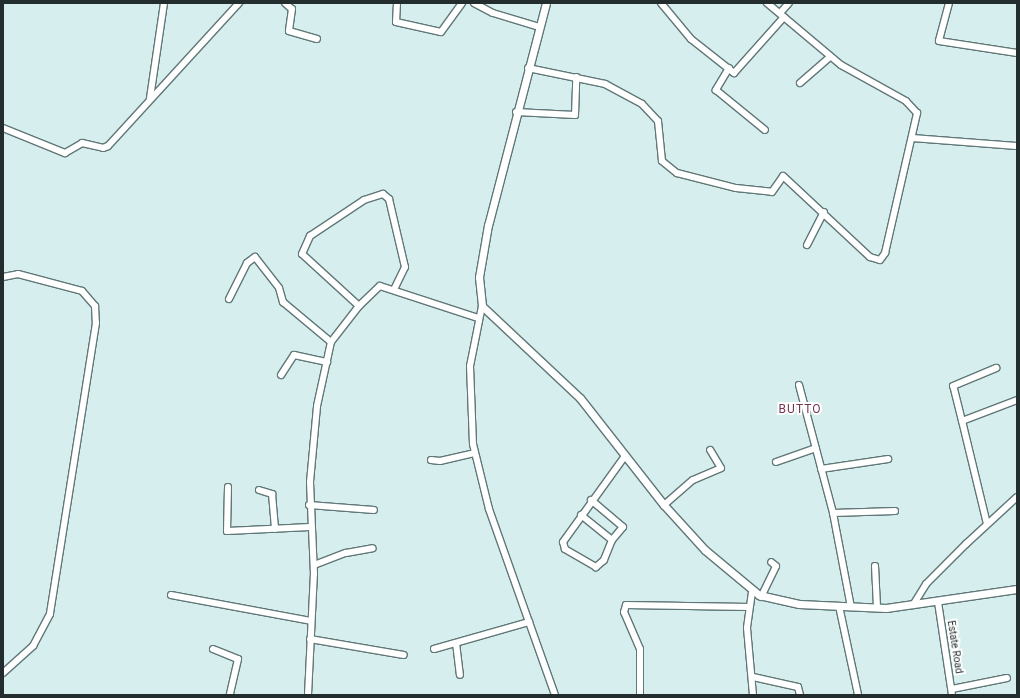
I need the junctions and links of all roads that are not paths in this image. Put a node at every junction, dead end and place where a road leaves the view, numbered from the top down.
1 (164, 3) edge
2 (239, 3) edge
3 (286, 3) edge
4 (396, 3) edge
5 (462, 3) edge
6 (474, 3) edge
7 (546, 3) edge
8 (661, 3) edge
9 (767, 3) edge
10 (789, 3) edge
11 (949, 3) edge
12 (782, 15) junction
13 (539, 27) junction
14 (317, 39) dead end
15 (1017, 53) edge
16 (830, 57) junction
17 (528, 68) junction
18 (730, 68) junction
19 (576, 77) junction
20 (800, 83) dead end
21 (150, 98) junction
22 (516, 112) junction
23 (3, 128) edge
24 (765, 130) dead end
25 (912, 138) junction
26 (1017, 146) edge
27 (824, 212) junction
28 (807, 245) dead end
29 (3, 277) edge
30 (394, 290) junction
31 (229, 299) dead end
32 (358, 306) junction
33 (482, 306) junction
34 (478, 318) junction
35 (331, 342) junction
36 (327, 362) junction
37 (996, 368) dead end
38 (281, 375) dead end
39 (800, 385) dead end
40 (1017, 400) edge
41 (962, 421) junction
42 (816, 448) junction
43 (710, 450) dead end
44 (474, 453) junction
45 (624, 456) junction
46 (888, 459) dead end
47 (431, 460) dead end
48 (776, 462) dead end
49 (821, 469) junction
50 (228, 487) dead end
51 (259, 490) dead end
52 (1017, 497) edge
53 (591, 500) junction
54 (309, 505) junction
55 (664, 505) junction
56 (374, 510) dead end
57 (895, 511) dead end
58 (832, 512) junction
59 (580, 515) junction
60 (987, 524) junction
61 (310, 527) junction
62 (275, 529) junction
63 (612, 540) junction
64 (373, 548) dead end
65 (771, 562) dead end
66 (314, 565) junction
67 (875, 566) dead end
68 (1017, 589) edge
69 (752, 592) junction
70 (171, 594) dead end
71 (761, 597) junction
72 (938, 602) junction
73 (913, 605) junction
74 (839, 606) junction
75 (749, 607) junction
76 (851, 607) junction
77 (877, 607) junction
78 (311, 621) junction
79 (529, 622) junction
80 (310, 639) junction
81 (456, 643) junction
82 (213, 649) dead end
83 (434, 649) dead end
84 (404, 655) dead end
85 (3, 673) edge
86 (460, 675) dead end
87 (753, 677) junction
88 (1007, 678) dead end
89 (952, 692) edge
90 (230, 695) edge
91 (308, 695) edge
92 (555, 695) edge
93 (640, 695) edge
94 (753, 695) edge
95 (800, 695) edge
96 (858, 695) edge

1 - 21 street
2 - 21 street
3 - 14 street
4 - 5 street
6 - 13 street
7 - 13 street
8 - 18 street
9 - 12 street
10 - 12 street
11 - 15 street
12 - 16 street
12 - 18 street
13 - 17 street
16 - 20 street
16 - 25 street
17 - 19 street
17 - 22 street
18 - 24 street
19 - 22 street
19 - 27 street
21 - 23 street
22 - 33 street
25 - 26 street
25 - 27 street
27 - 28 street
29 - 85 street
30 - 32 street
30 - 32 street
30 - 34 street
31 - 35 street
32 - 35 street
33 - 34 street
33 - 45 street
34 - 44 street
35 - 36 street
36 - 38 street
36 - 54 street
37 - 41 street
39 - 42 street
40 - 41 street
41 - 60 street
42 - 48 street
42 - 49 street
43 - 55 street
44 - 47 street
44 - 79 street
45 - 53 street
45 - 55 street
46 - 49 street
49 - 58 street
50 - 62 street
51 - 62 street
52 - 60 street
53 - 59 street
53 - 63 street
54 - 56 street
54 - 61 street
55 - 69 street
57 - 58 street
58 - 76 street
59 - 63 street
59 - 63 street
60 - 73 street
61 - 62 street
61 - 66 street
64 - 66 street
65 - 71 street
66 - 78 street
67 - 77 street
68 - 72 street
69 - 71 street
69 - 75 street
70 - 78 street
71 - 74 street
72 - 73 street
72 - 89 street, Estate Road
73 - 77 street
74 - 76 street
74 - 96 street
75 - 87 street
75 - 93 street
76 - 77 street
78 - 80 street
79 - 81 street
79 - 92 street
80 - 84 street
80 - 91 street
81 - 83 street
81 - 86 street
82 - 90 street
87 - 94 street
87 - 95 street
88 - 89 street

